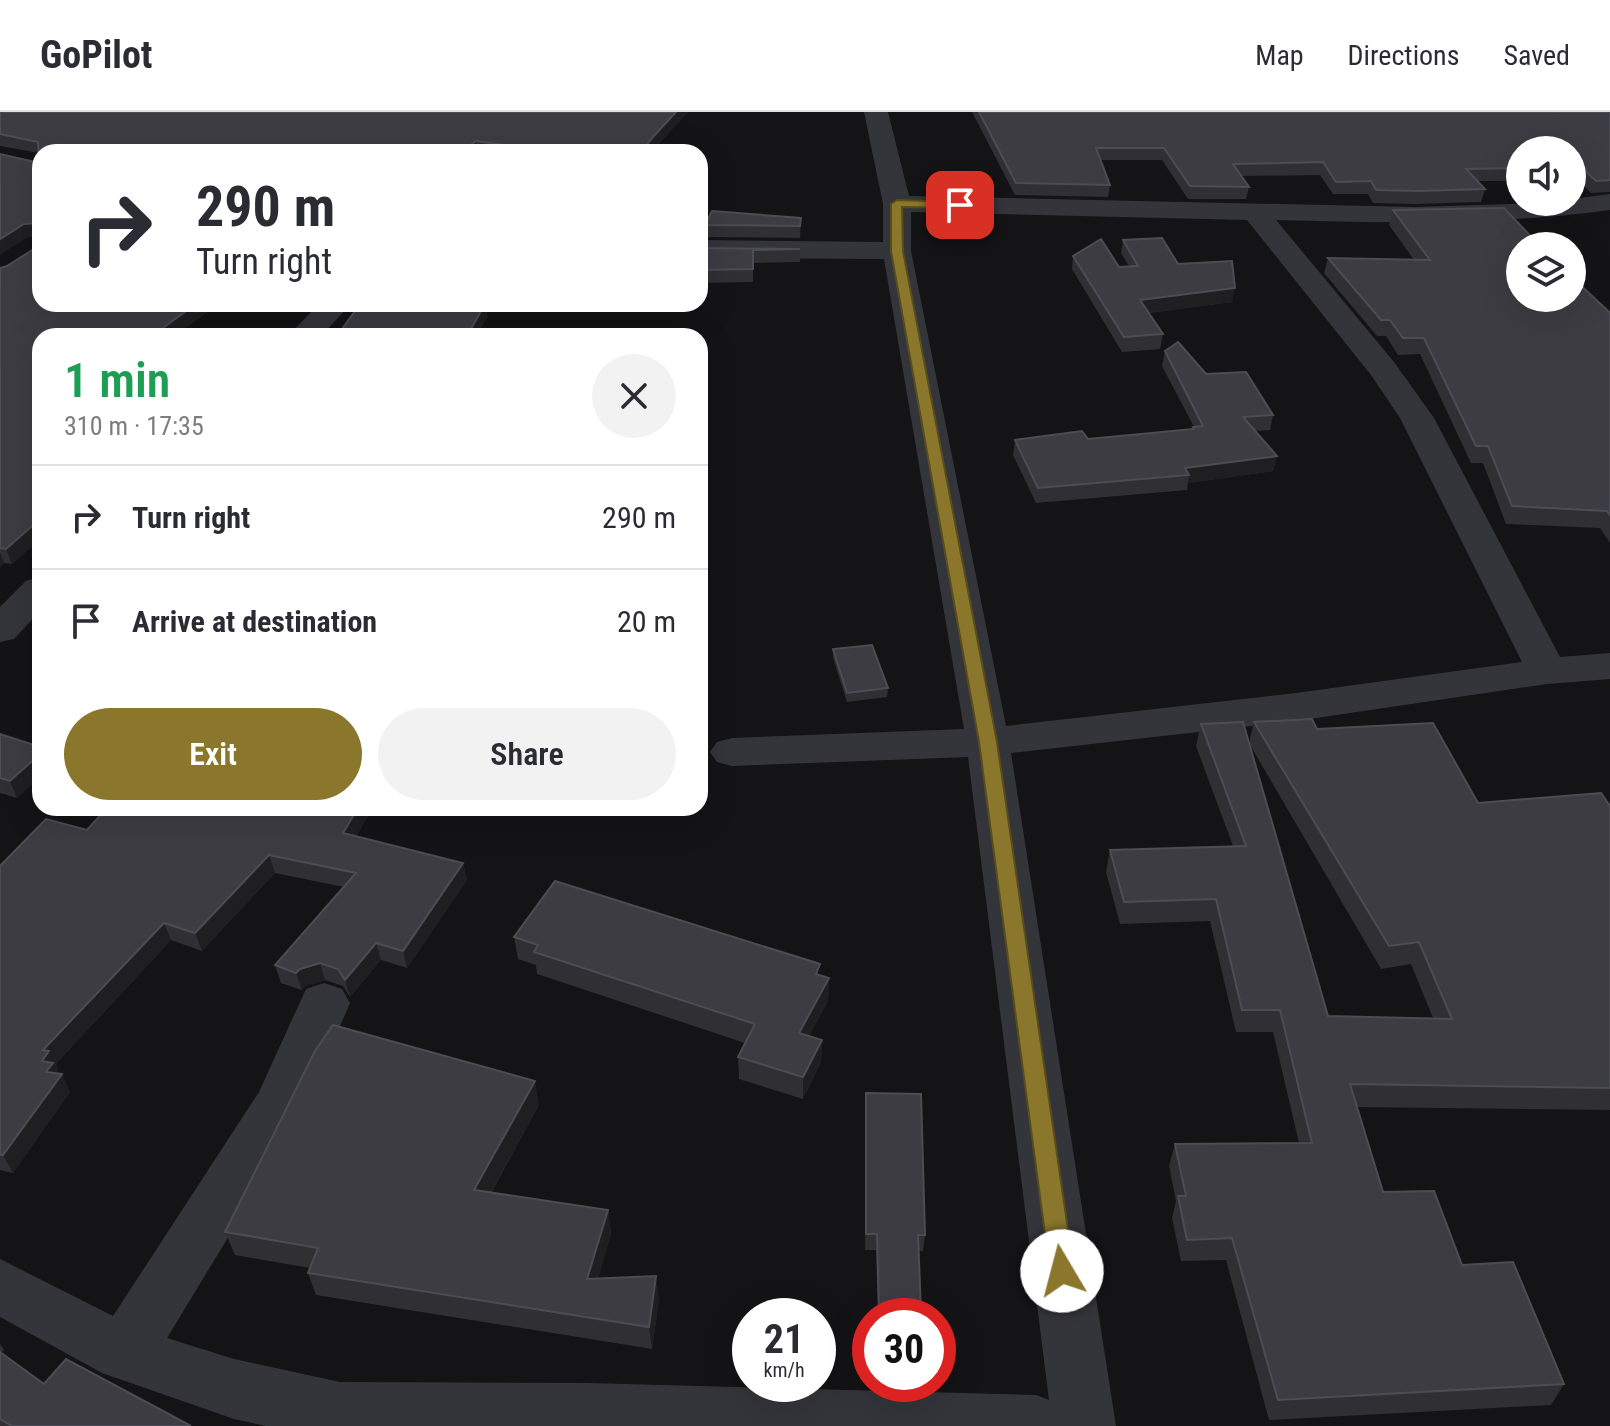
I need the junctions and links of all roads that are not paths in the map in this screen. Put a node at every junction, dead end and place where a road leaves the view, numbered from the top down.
1 (876, 112) edge
2 (1610, 202) edge
3 (897, 204) junction
4 (1254, 211) junction
5 (708, 249) edge
6 (897, 251) junction
7 (328, 312) edge
8 (311, 328) edge
9 (32, 597) edge
10 (0, 630) edge
11 (1610, 666) edge
12 (1547, 671) junction
13 (988, 742) junction
14 (732, 752) dead end
15 (324, 1003) dead end
16 (0, 1286) edge
17 (124, 1353) junction
18 (1036, 1426) edge
19 (1084, 1426) edge

1 - 3 street
2 - 4 street
3 - 4 street
3 - 6 street
4 - 12 street
5 - 6 street
6 - 13 street
7 - 8 street
9 - 10 street
11 - 12 street
12 - 13 street
13 - 14 street
13 - 19 street
15 - 17 street
16 - 17 street
17 - 18 street

